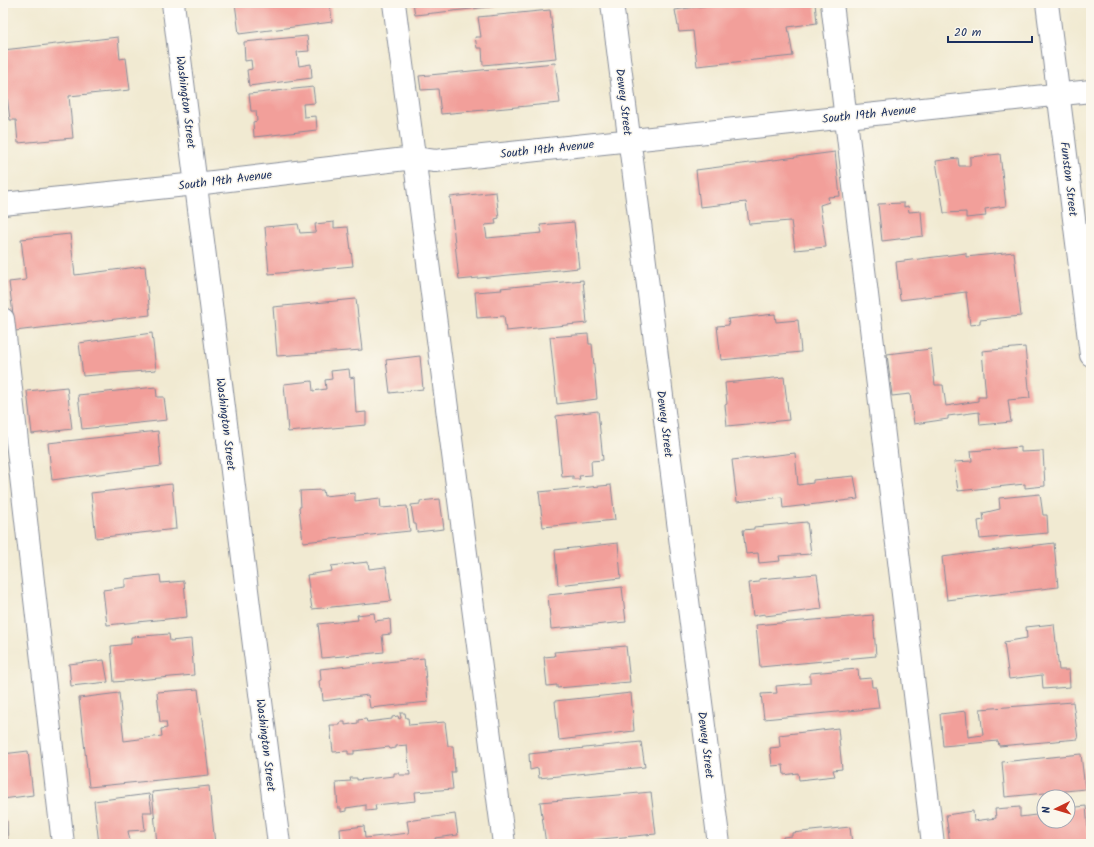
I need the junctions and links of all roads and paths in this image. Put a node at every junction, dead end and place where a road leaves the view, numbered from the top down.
1 (173, 3) edge
2 (394, 3) edge
3 (612, 3) edge
4 (832, 3) edge
5 (1047, 3) edge
6 (1091, 90) edge
7 (1058, 93) junction
8 (847, 116) junction
9 (629, 140) junction
10 (414, 158) junction
11 (196, 184) junction
12 (3, 204) edge
13 (3, 319) edge
14 (1091, 355) edge
15 (63, 844) edge
16 (279, 844) edge
17 (504, 844) edge
18 (719, 844) edge
19 (933, 844) edge

1 - 11 street, Washington Street
2 - 10 street
3 - 9 street, Dewey Street
4 - 8 street
5 - 7 street, Funston Street
6 - 7 street, South 19th Avenue
7 - 8 street, South 19th Avenue
7 - 14 street, Funston Street
8 - 9 street, South 19th Avenue
8 - 19 street
9 - 10 street, South 19th Avenue
9 - 18 street, Dewey Street
10 - 11 street, South 19th Avenue
10 - 17 street
11 - 12 street, South 19th Avenue
11 - 16 street, Washington Street
13 - 15 street

